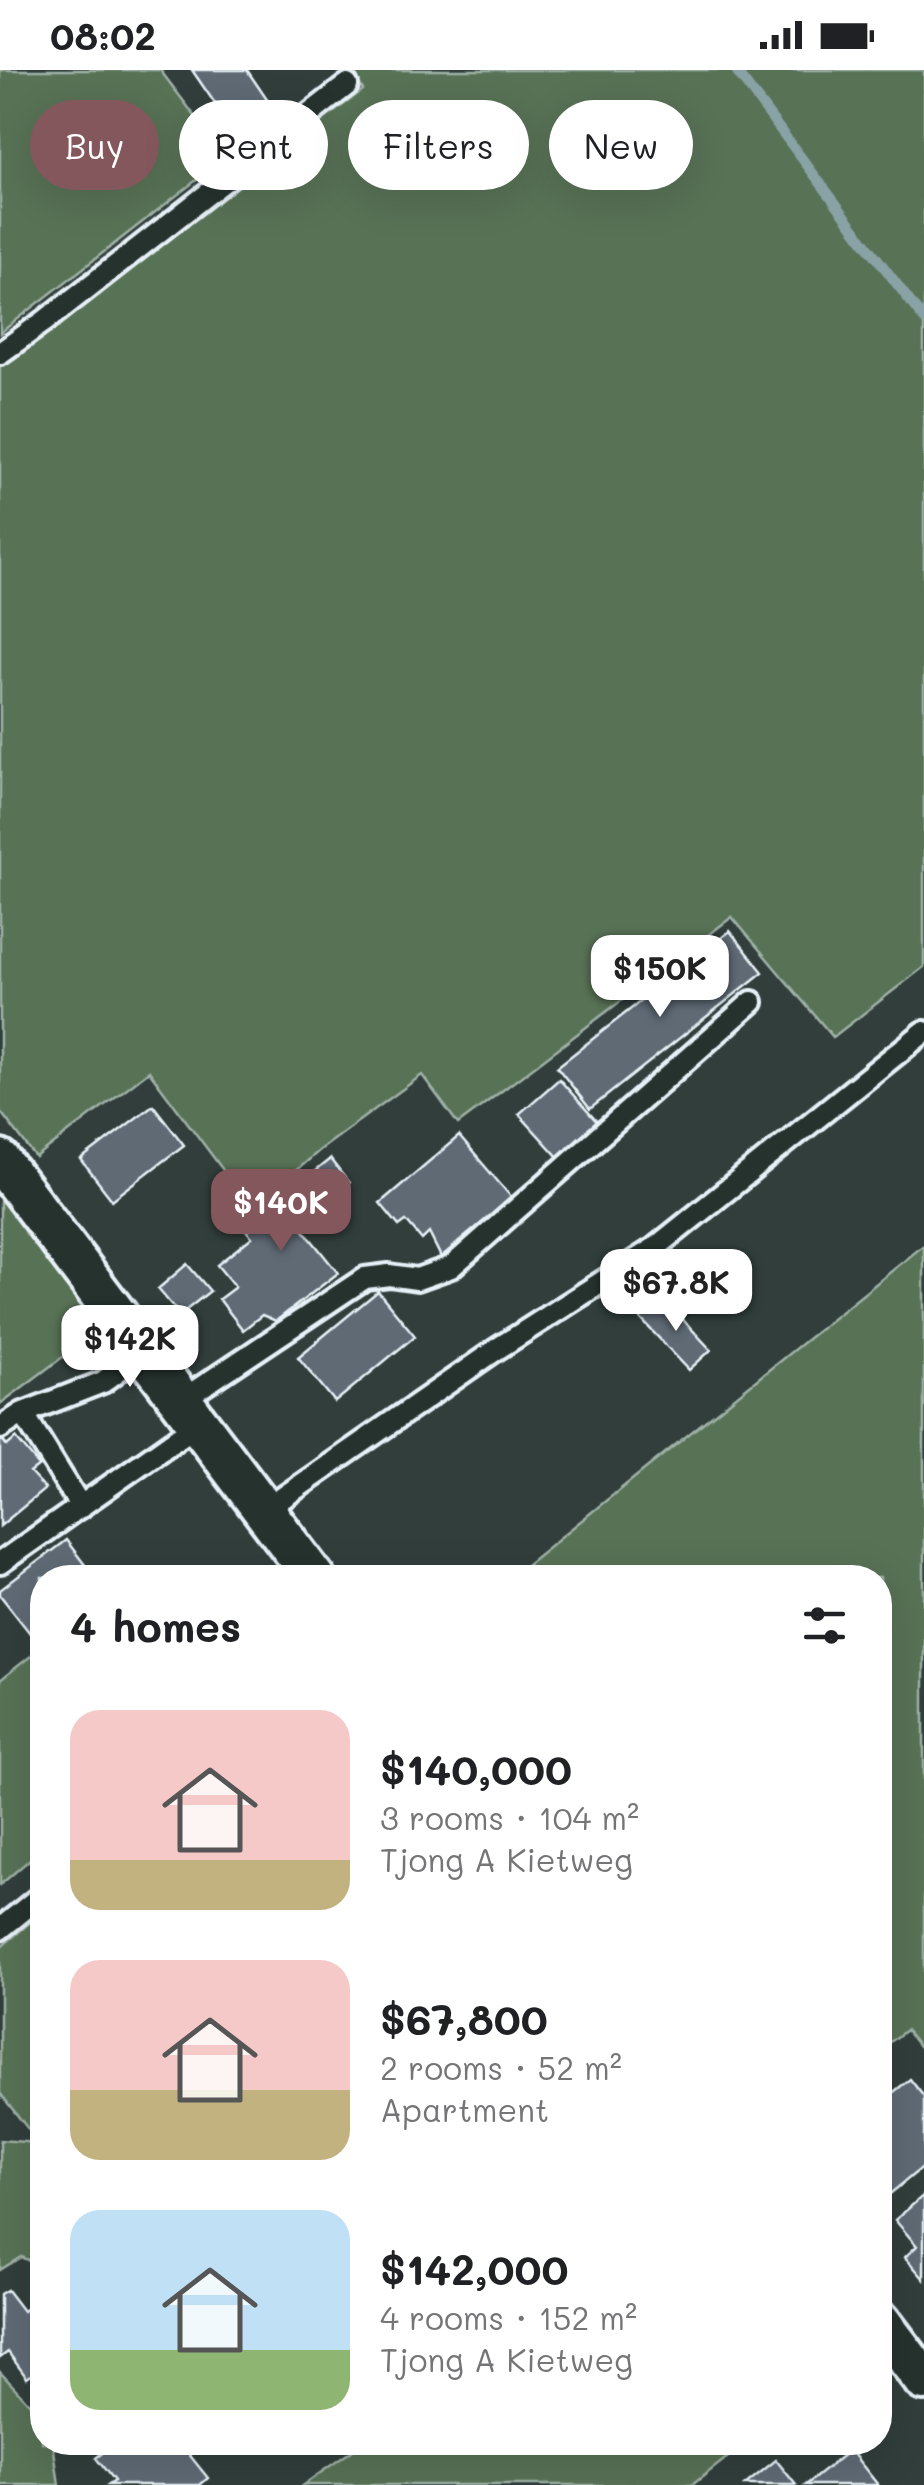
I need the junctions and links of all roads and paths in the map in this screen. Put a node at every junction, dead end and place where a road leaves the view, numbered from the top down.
1 (347, 84) dead end
2 (0, 353) edge
3 (752, 1002) dead end
4 (924, 1032) edge
5 (0, 1161) edge
6 (144, 1351) junction
7 (190, 1412) junction
8 (22, 1413) junction
9 (0, 1428) edge
10 (81, 1506) junction
11 (265, 1510) junction
12 (0, 1563) edge
13 (305, 1565) edge
14 (30, 1905) edge
15 (0, 1929) edge
16 (892, 2338) edge
17 (924, 2380) edge

1 - 2 lane
3 - 7 lane
4 - 11 lane
5 - 6 street
6 - 7 street
6 - 8 lane
7 - 10 lane
7 - 11 street
8 - 9 lane
8 - 10 lane
10 - 12 lane
11 - 13 street
14 - 15 lane
16 - 17 street

